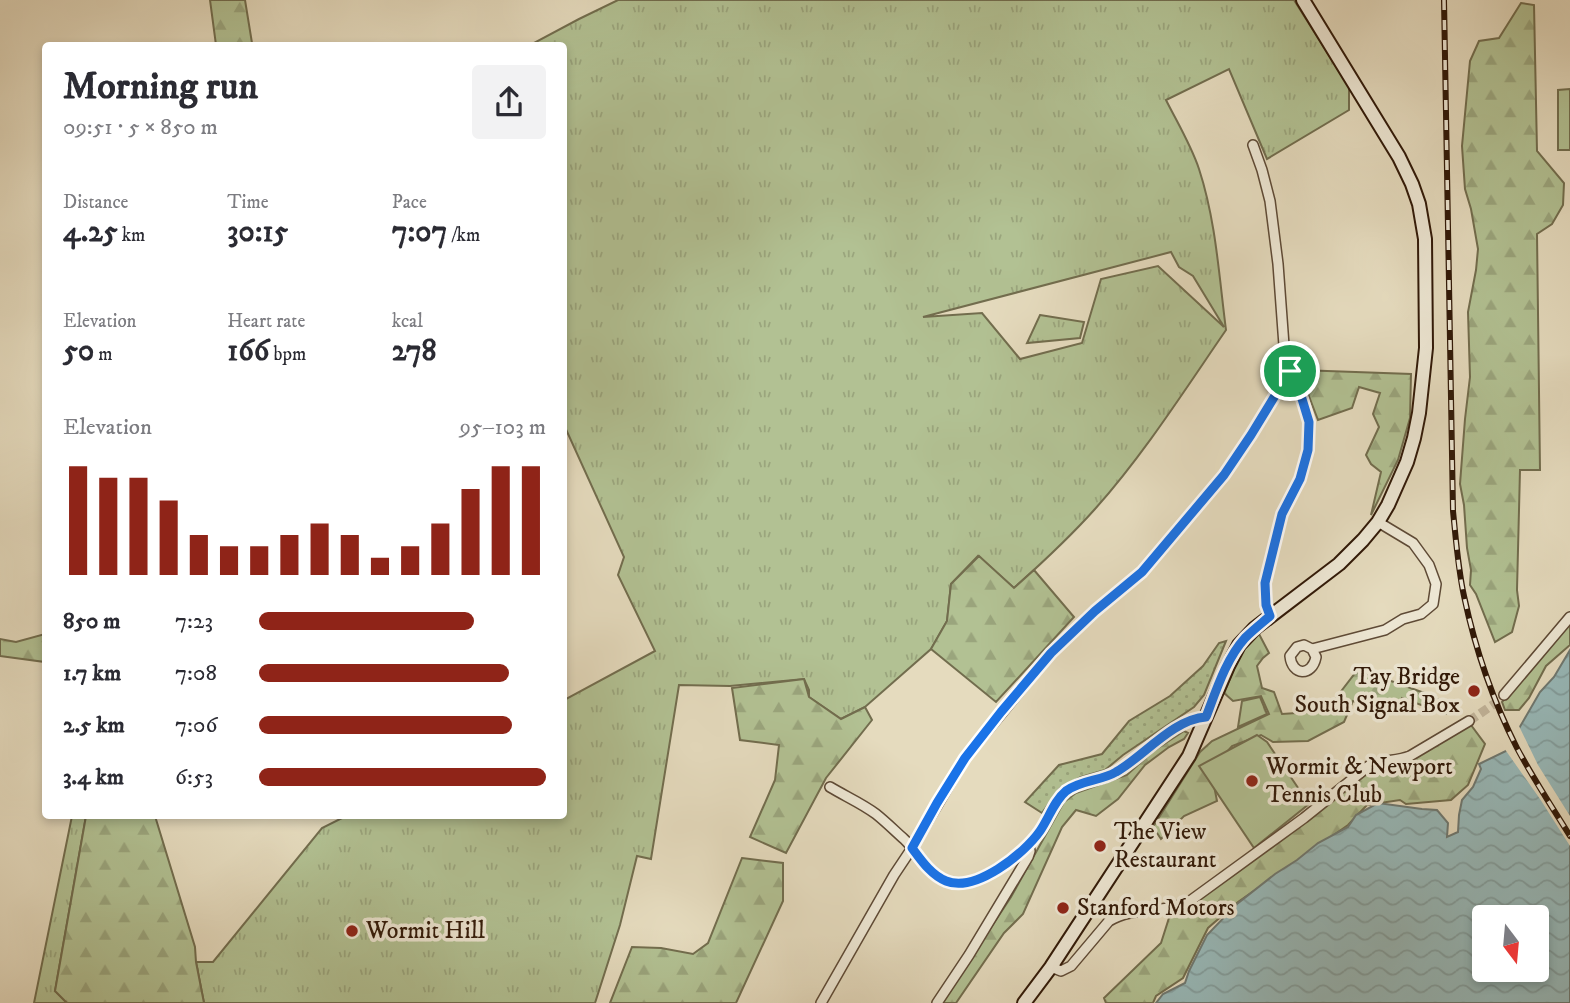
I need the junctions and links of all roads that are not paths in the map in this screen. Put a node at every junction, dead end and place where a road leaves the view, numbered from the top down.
1 (1303, 0) edge
2 (1253, 145) dead end
3 (1290, 371) junction
4 (1378, 522) junction
5 (1270, 616) junction
6 (1570, 617) edge
7 (1312, 649) dead end
8 (1504, 695) tunnel mouth
9 (1206, 717) junction
10 (1469, 721) tunnel mouth
11 (830, 787) dead end
12 (1029, 845) junction
13 (912, 848) junction
14 (1051, 967) junction
15 (821, 1003) edge
16 (937, 1003) edge
17 (1024, 1003) edge

1 - 4 main road
2 - 3 street
3 - 5 street
3 - 13 street
4 - 5 main road
4 - 7 street
5 - 9 main road
6 - 8 street
9 - 12 street
9 - 14 main road
10 - 14 street
11 - 13 street
12 - 13 street
12 - 16 street
13 - 15 street
14 - 17 main road

